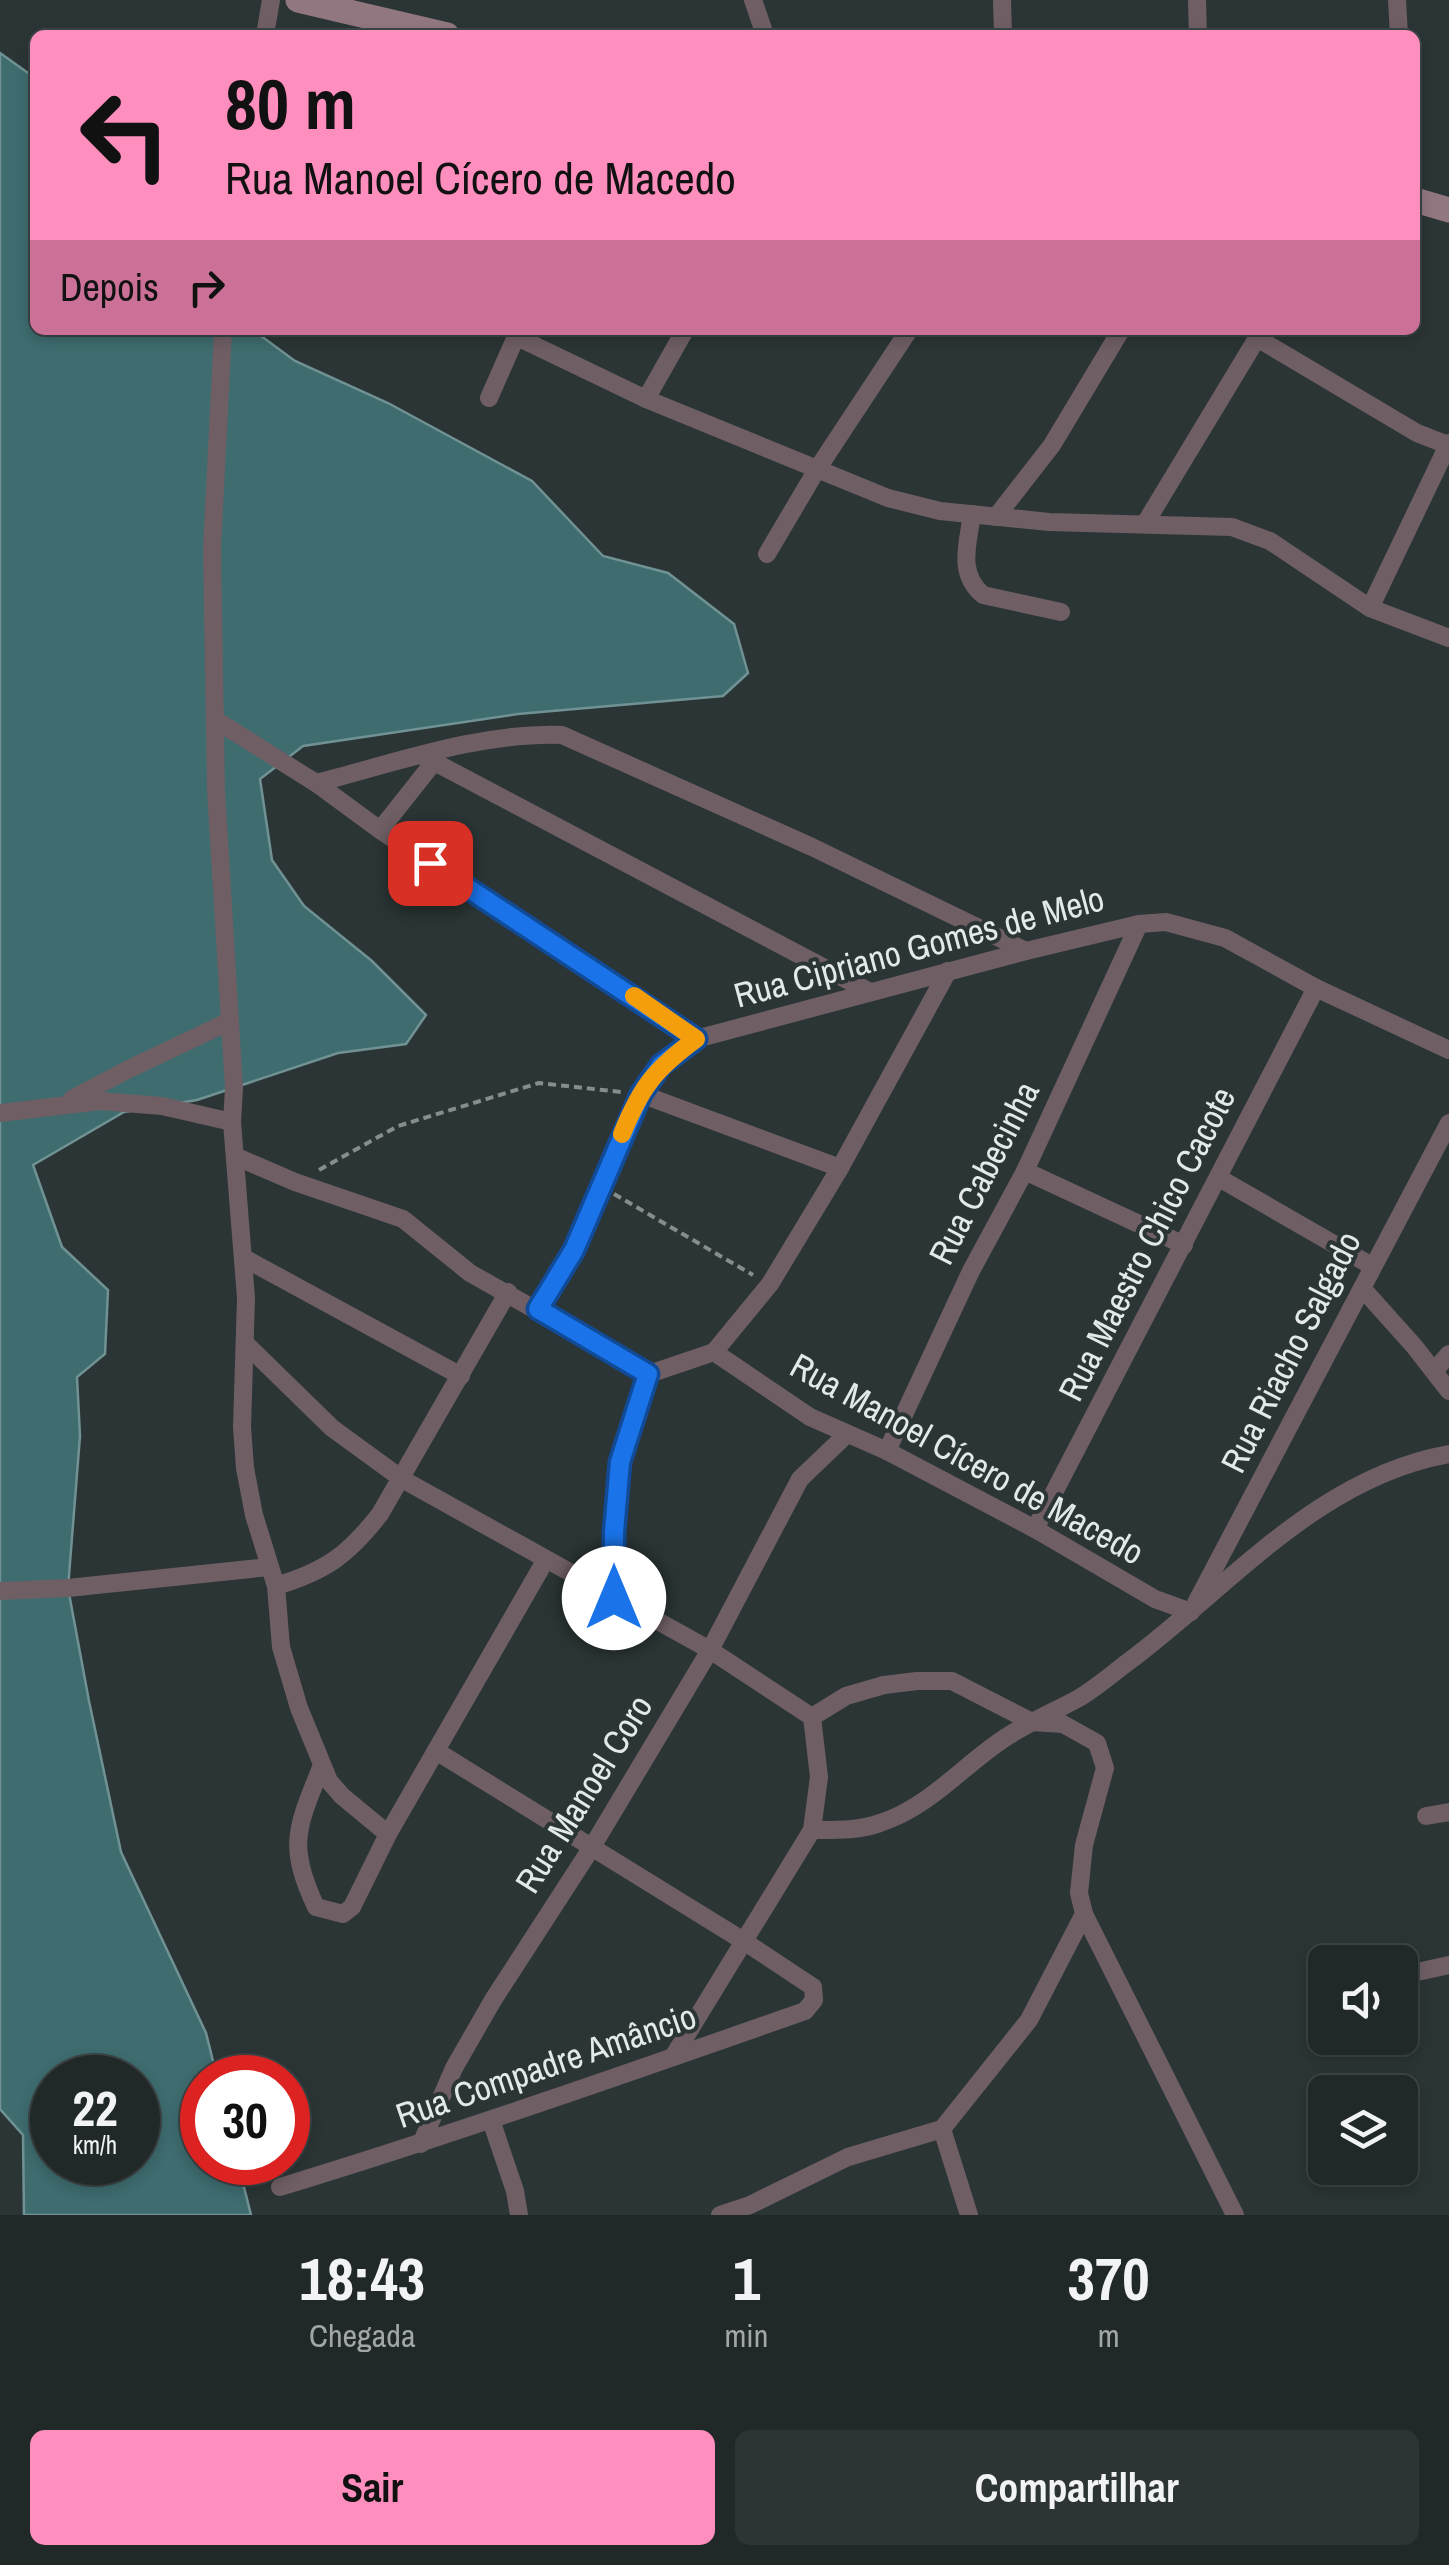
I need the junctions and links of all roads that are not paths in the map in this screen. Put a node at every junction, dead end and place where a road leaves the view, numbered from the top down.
1 (271, 0) edge
2 (298, 0) edge
3 (753, 0) edge
4 (1002, 0) edge
5 (1197, 0) edge
6 (1397, 0) edge
7 (267, 30) edge
8 (407, 30) edge
9 (764, 30) edge
10 (1002, 30) edge
11 (1198, 30) edge
12 (1399, 30) edge
13 (1420, 191) edge
14 (1449, 196) edge
15 (1420, 201) edge
16 (1449, 210) edge
17 (224, 335) edge
18 (518, 335) edge
19 (520, 335) edge
20 (682, 335) edge
21 (906, 335) edge
22 (1118, 335) edge
23 (1259, 335) edge
24 (1262, 335) edge
25 (489, 398) dead end
26 (646, 399) junction
27 (1448, 444) edge
28 (816, 471) junction
29 (972, 514) junction
30 (996, 517) junction
31 (1146, 522) junction
32 (767, 554) dead end
33 (1370, 608) junction
34 (1062, 612) dead end
35 (1449, 638) edge
36 (217, 721) junction
37 (428, 759) junction
38 (316, 782) junction
39 (380, 830) junction
40 (1139, 924) junction
41 (1026, 951) junction
42 (948, 971) junction
43 (1316, 988) junction
44 (870, 992) junction
45 (228, 1022) junction
46 (696, 1039) junction
47 (1449, 1050) edge
48 (641, 1094) junction
49 (65, 1104) junction
50 (0, 1113) edge
51 (232, 1122) junction
52 (1449, 1123) edge
53 (237, 1158) junction
54 (840, 1168) junction
55 (1025, 1171) junction
56 (1218, 1178) junction
57 (1184, 1245) junction
58 (244, 1258) junction
59 (1372, 1266) junction
60 (1362, 1288) junction
61 (508, 1292) junction
62 (538, 1309) junction
63 (245, 1343) junction
64 (714, 1352) junction
65 (1449, 1354) edge
66 (1435, 1370) junction
67 (648, 1374) junction
68 (460, 1376) junction
69 (1449, 1390) edge
70 (846, 1435) junction
71 (887, 1451) junction
72 (1449, 1454) edge
73 (402, 1480) junction
74 (1035, 1529) junction
75 (545, 1561) junction
76 (269, 1567) junction
77 (276, 1586) junction
78 (0, 1591) edge
79 (614, 1598) junction
80 (1192, 1612) junction
81 (710, 1650) junction
82 (812, 1716) junction
83 (1032, 1722) junction
84 (436, 1752) junction
85 (322, 1765) junction
86 (1449, 1812) edge
87 (1426, 1816) dead end
88 (812, 1830) junction
89 (388, 1834) junction
90 (592, 1846) junction
91 (1084, 1914) junction
92 (742, 1940) junction
93 (1449, 1965) edge
94 (1418, 1972) edge
95 (673, 2057) junction
96 (491, 2120) junction
97 (942, 2129) junction
98 (421, 2144) junction
99 (280, 2186) dead end
100 (518, 2215) edge
101 (720, 2215) edge
102 (969, 2215) edge
103 (1235, 2215) edge

1 - 7 street
2 - 8 main road
3 - 9 street
4 - 10 street
5 - 11 street
6 - 12 street
13 - 14 main road
15 - 16 main road
17 - 36 street
18 - 25 street
19 - 26 street
20 - 26 street
21 - 28 street
22 - 30 street
23 - 31 street
24 - 27 street
26 - 28 street
27 - 33 street
28 - 29 street
28 - 32 street
29 - 30 street
29 - 34 street
30 - 31 street
31 - 33 street
33 - 35 street
36 - 38 street
36 - 45 street
37 - 38 street
37 - 39 street
37 - 41 street
37 - 44 street
38 - 39 street
39 - 46 street
40 - 41 street, Rua Cipriano Gomes de Melo
40 - 43 street, Rua Cipriano Gomes de Melo
40 - 55 street, Rua Cabecinha
41 - 42 street, Rua Cipriano Gomes de Melo
42 - 44 street, Rua Cipriano Gomes de Melo
42 - 54 street
43 - 47 street, Rua Cipriano Gomes de Melo
43 - 56 street, Rua Maestro Chico Cacote
44 - 46 street, Rua Cipriano Gomes de Melo
45 - 49 street
45 - 51 street
46 - 48 street, Rua Cipriano Gomes de Melo
48 - 54 street
48 - 62 street, Rua Cipriano Gomes de Melo
49 - 50 street
49 - 51 street
51 - 53 street
52 - 59 street, Rua Riacho Salgado
53 - 58 street
53 - 61 street
54 - 64 street
55 - 57 street
55 - 71 street, Rua Cabecinha
56 - 57 street, Rua Maestro Chico Cacote
56 - 59 street
57 - 74 street, Rua Maestro Chico Cacote
58 - 63 street
58 - 68 street
59 - 60 street, Rua Riacho Salgado
60 - 66 street
60 - 80 street, Rua Riacho Salgado
61 - 62 street
61 - 68 street
62 - 67 street
63 - 73 street
63 - 76 street
64 - 67 street
64 - 70 street, Rua Manoel Cícero de Macedo
65 - 66 street
66 - 69 street
67 - 79 street
68 - 73 street
70 - 71 street, Rua Manoel Cícero de Macedo
70 - 81 street, Rua Manoel Coro
71 - 74 street, Rua Manoel Cícero de Macedo
72 - 80 street
73 - 75 street
73 - 77 street
74 - 80 street, Rua Manoel Cícero de Macedo
75 - 79 street
75 - 84 street
76 - 77 street
76 - 78 street
77 - 85 street
79 - 81 street
80 - 83 street
81 - 82 street
81 - 90 street, Rua Manoel Coro
82 - 83 street
82 - 88 street
83 - 88 street
83 - 91 street
84 - 89 street
84 - 90 street
85 - 89 street
85 - 89 street
86 - 87 street
88 - 92 street
90 - 92 street
90 - 98 street, Rua Manoel Coro
91 - 97 street
91 - 103 street
92 - 95 street
92 - 95 street, Rua Compadre Amâncio
93 - 94 street
95 - 96 street, Rua Compadre Amâncio
96 - 98 street, Rua Compadre Amâncio
96 - 100 street
97 - 101 street
97 - 102 street
98 - 99 street, Rua Compadre Amâncio

